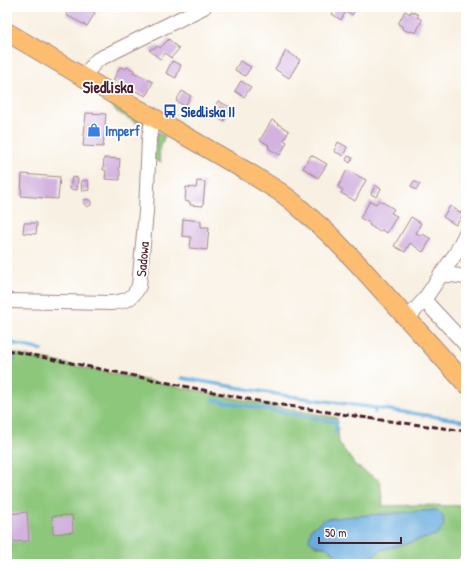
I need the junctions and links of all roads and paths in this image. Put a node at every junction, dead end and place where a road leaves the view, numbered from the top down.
1 (204, 7) edge
2 (7, 32) edge
3 (83, 77) junction
4 (158, 120) junction
5 (466, 233) edge
6 (440, 275) junction
7 (466, 277) edge
8 (424, 300) junction
9 (7, 301) edge
10 (407, 319) junction
11 (466, 345) edge
12 (466, 384) edge

1 - 3 street
2 - 3 main road
3 - 4 main road
4 - 9 street, Sadowa
4 - 10 main road
5 - 6 street
6 - 7 street
6 - 8 street
8 - 10 street
8 - 11 street
10 - 12 main road

